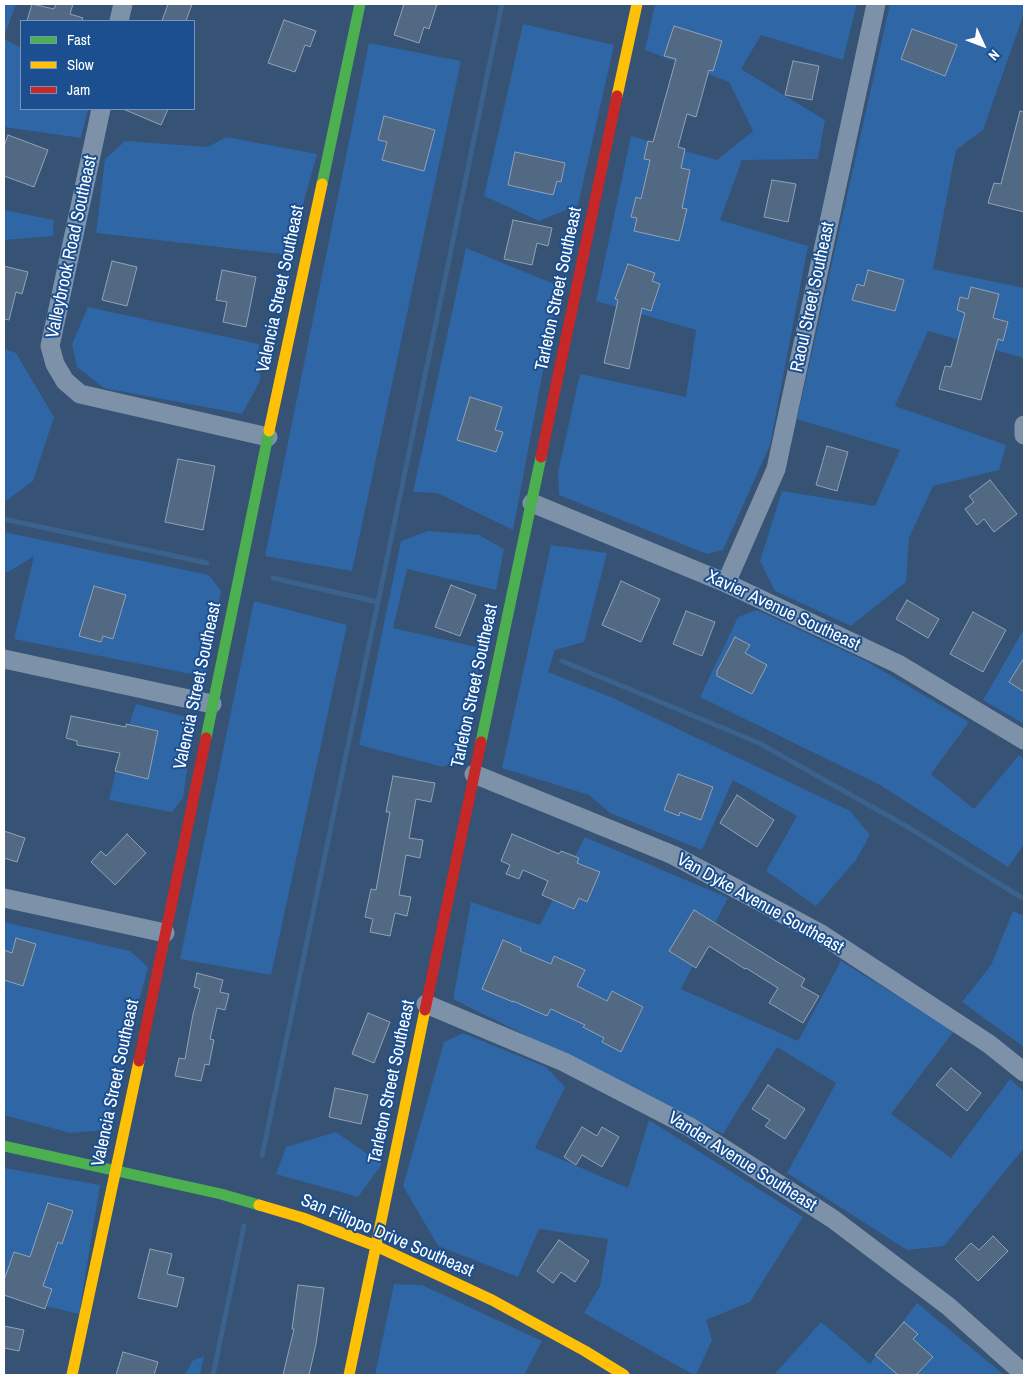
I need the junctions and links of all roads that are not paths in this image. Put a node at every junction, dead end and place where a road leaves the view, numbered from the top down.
1 (123, 4) edge
2 (360, 4) edge
3 (637, 4) edge
4 (876, 4) edge
5 (120, 20) edge
6 (101, 110) edge
7 (1024, 425) edge
8 (1024, 435) edge
9 (268, 437) junction
10 (532, 503) junction
11 (726, 583) junction
12 (4, 659) edge
13 (212, 704) junction
14 (1024, 740) edge
15 (474, 774) junction
16 (4, 898) edge
17 (165, 933) junction
18 (426, 1004) junction
19 (1024, 1072) edge
20 (4, 1146) edge
21 (116, 1170) junction
22 (376, 1246) junction
23 (1024, 1374) edge
24 (72, 1375) edge
25 (349, 1375) edge
26 (624, 1375) edge

1 - 5 street
2 - 9 street, Valencia Street Southeast
3 - 10 street, Tarleton Street Southeast
4 - 11 street, Raoul Street Southeast
6 - 9 street, Valleybrook Road Southeast
7 - 8 street
9 - 13 street, Valencia Street Southeast
10 - 11 street, Xavier Avenue Southeast
10 - 15 street, Tarleton Street Southeast
11 - 14 street, Xavier Avenue Southeast
12 - 13 street
13 - 17 street, Valencia Street Southeast
15 - 18 street, Tarleton Street Southeast
15 - 19 street, Van Dyke Avenue Southeast
16 - 17 street
17 - 21 street, Valencia Street Southeast
18 - 22 street, Tarleton Street Southeast
18 - 23 street, Vander Avenue Southeast
20 - 21 street, San Filippo Drive Southeast
21 - 22 street, San Filippo Drive Southeast
21 - 24 street, Valencia Street Southeast
22 - 25 street, Tarleton Street Southeast
22 - 26 street, San Filippo Drive Southeast

